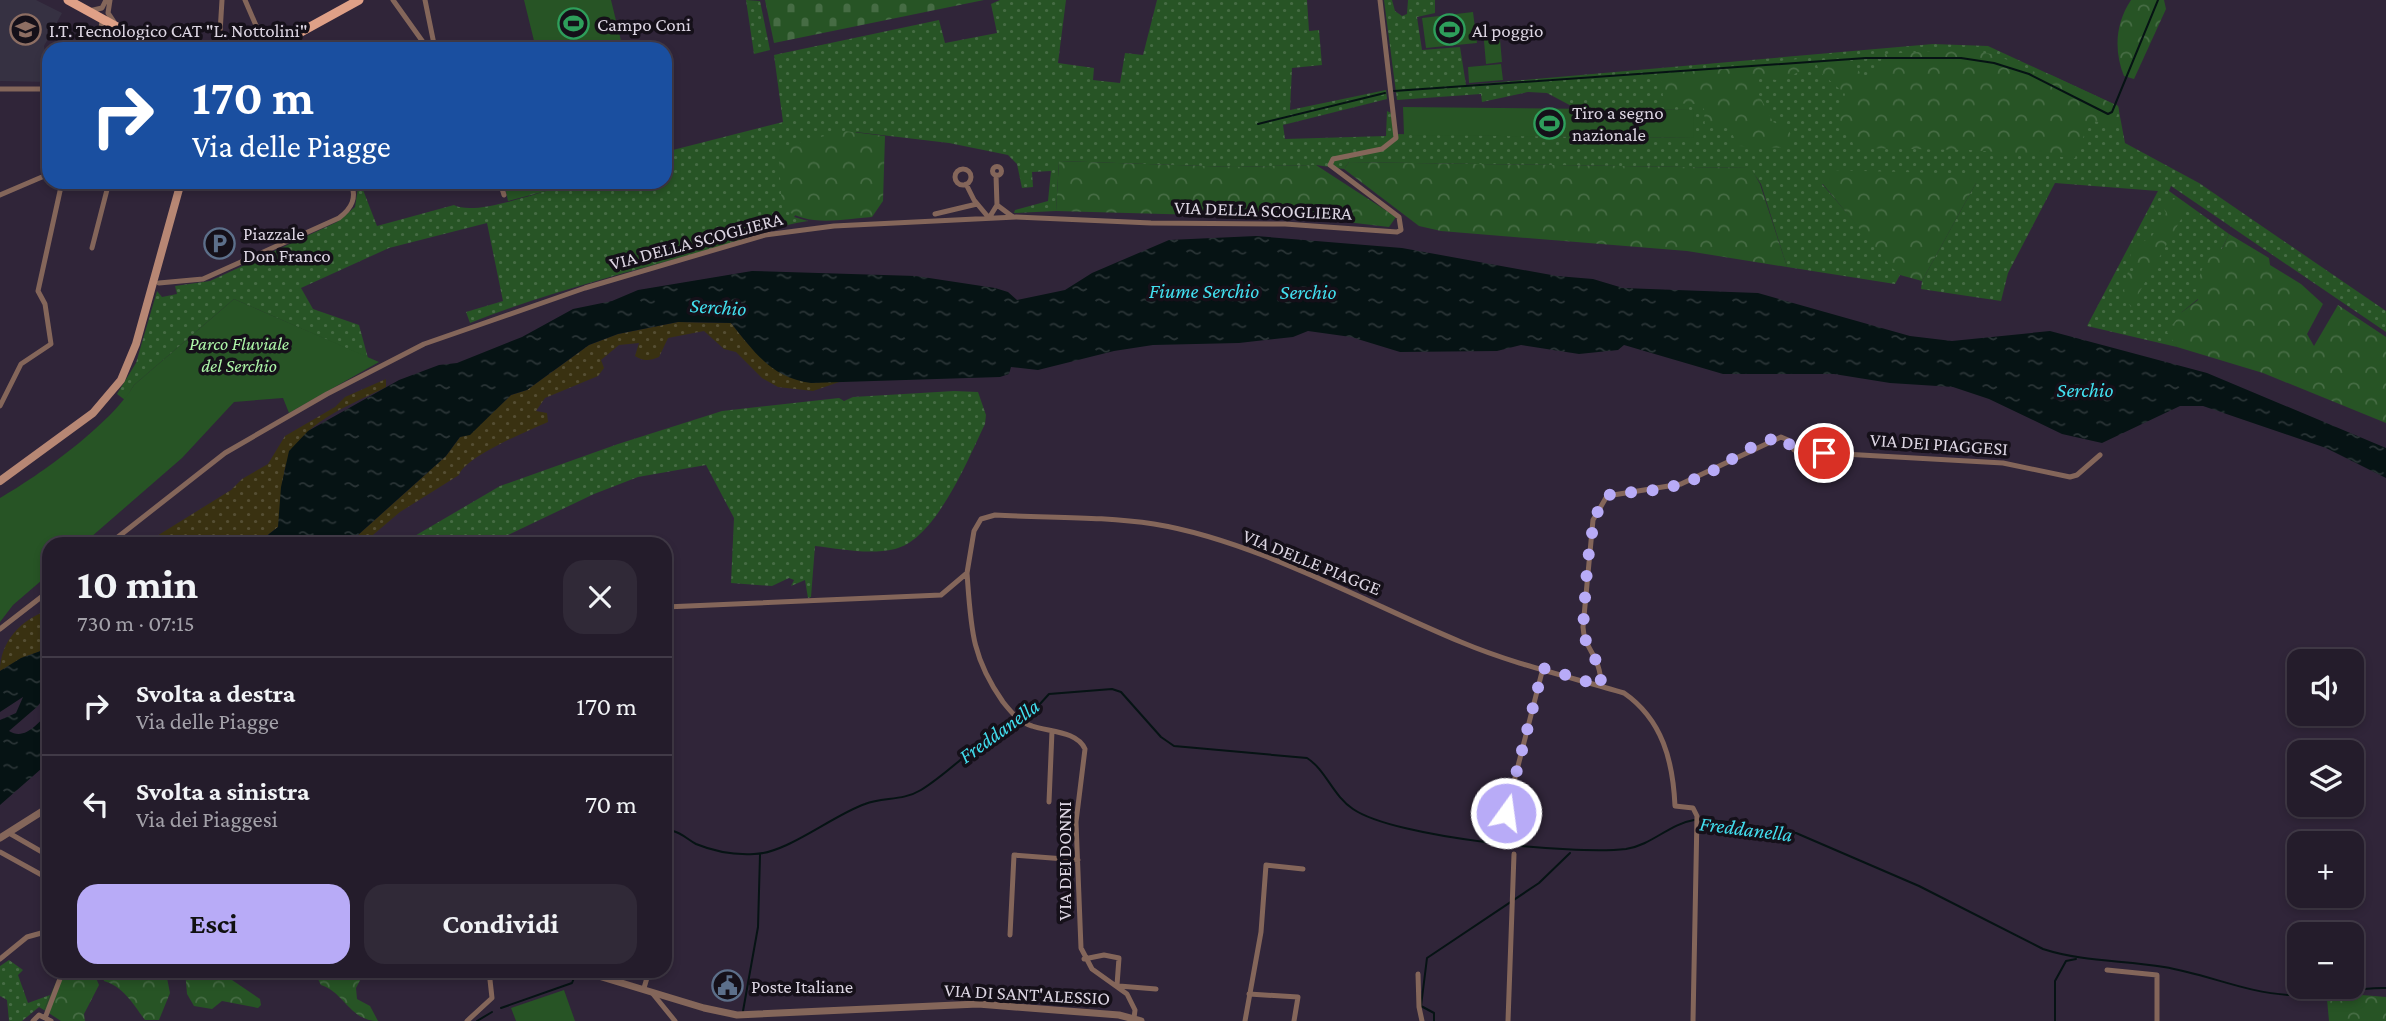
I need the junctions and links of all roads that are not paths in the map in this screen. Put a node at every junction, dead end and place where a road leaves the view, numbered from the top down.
1 (68, 0) edge
2 (108, 0) edge
3 (222, 0) edge
4 (244, 0) edge
5 (359, 0) edge
6 (393, 0) edge
7 (425, 0) edge
8 (1380, 0) edge
9 (89, 11) junction
10 (103, 18) junction
11 (118, 26) junction
12 (98, 42) edge
13 (145, 42) edge
14 (219, 42) edge
15 (265, 42) edge
16 (289, 42) edge
17 (423, 42) edge
18 (434, 42) edge
19 (0, 89) edge
20 (42, 89) edge
21 (996, 175) dead end
22 (42, 177) edge
23 (966, 184) dead end
24 (60, 189) edge
25 (107, 189) edge
26 (179, 189) edge
27 (354, 189) edge
28 (502, 189) edge
29 (0, 195) edge
30 (504, 195) dead end
31 (977, 204) junction
32 (995, 208) junction
33 (983, 211) junction
34 (935, 214) dead end
35 (1013, 217) junction
36 (989, 218) junction
37 (92, 248) dead end
38 (157, 280) junction
39 (0, 406) edge
40 (2100, 455) dead end
41 (0, 481) edge
42 (118, 537) edge
43 (967, 573) junction
44 (42, 596) edge
45 (672, 607) edge
46 (0, 629) edge
47 (1543, 668) junction
48 (1601, 686) junction
49 (1052, 731) junction
50 (1049, 802) dead end
51 (42, 812) edge
52 (1524, 818) dead end
53 (9, 833) junction
54 (0, 838) edge
55 (0, 852) edge
56 (42, 852) edge
57 (1514, 854) dead end
58 (1078, 860) junction
59 (1303, 869) dead end
60 (42, 875) edge
61 (42, 933) edge
62 (1010, 935) dead end
63 (0, 959) edge
64 (1084, 959) junction
65 (2107, 970) dead end
66 (1418, 974) dead end
67 (61, 978) edge
68 (490, 978) edge
69 (606, 978) edge
70 (649, 978) edge
71 (1118, 985) junction
72 (1156, 989) dead end
73 (648, 990) junction
74 (1249, 994) junction
75 (737, 1018) edge
76 (48, 1019) edge
77 (1137, 1019) edge
78 (33, 1021) edge
79 (467, 1021) edge
80 (675, 1021) edge
81 (1245, 1021) edge
82 (1294, 1021) edge
83 (1422, 1021) edge
84 (1508, 1021) edge
85 (1693, 1021) edge
86 (2157, 1021) edge

1 - 9 main road
2 - 9 street
2 - 11 street
3 - 14 street
4 - 15 street
5 - 16 main road
6 - 17 street
7 - 18 street
8 - 35 street, VIA DELLA SCOGLIERA
9 - 10 main road
10 - 11 main road
10 - 12 street
11 - 13 main road
19 - 20 street
21 - 32 street
22 - 29 street
23 - 31 street
24 - 39 street
25 - 37 street
26 - 38 main road
27 - 38 street
28 - 30 street
31 - 33 street
31 - 34 street
32 - 33 street
32 - 35 street
32 - 36 street
33 - 36 street
35 - 36 street, VIA DELLA SCOGLIERA
36 - 42 street, VIA DELLA SCOGLIERA
38 - 41 main road
40 - 48 street, VIA DEI PIAGGESI
43 - 45 street
43 - 47 street, VIA DELLE PIAGGE
43 - 49 street, VIA DEI DONNI
44 - 46 street
47 - 48 street, VIA DELLE PIAGGE
47 - 52 street
48 - 85 street, VIA DELLE PIAGGE
49 - 50 street
49 - 58 street, VIA DEI DONNI
51 - 53 street
53 - 54 street
53 - 56 street
55 - 60 street
57 - 84 street
58 - 62 street
58 - 64 street, VIA DEI DONNI
59 - 74 street
61 - 63 street
64 - 71 street
64 - 71 street
65 - 86 street
66 - 83 street
67 - 76 street
68 - 79 street
69 - 73 street, VIA DI SANT'ALESSIO
70 - 73 street
71 - 72 street
71 - 77 street
73 - 75 street, VIA DI SANT'ALESSIO
73 - 80 street
74 - 81 street
74 - 82 street
75 - 77 street, VIA DI SANT'ALESSIO
76 - 78 street

